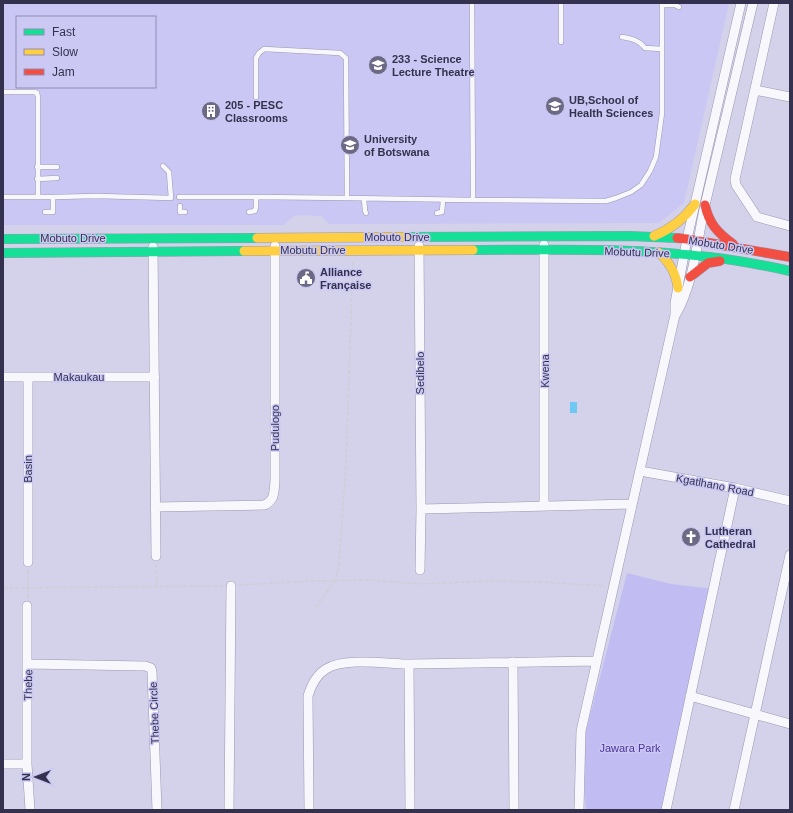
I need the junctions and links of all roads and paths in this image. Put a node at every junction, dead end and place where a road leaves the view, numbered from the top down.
1 (472, 3) edge
2 (561, 3) edge
3 (741, 3) edge
4 (753, 3) edge
5 (774, 3) edge
6 (662, 4) edge
7 (679, 7) dead end
8 (622, 37) dead end
9 (561, 42) dead end
10 (662, 49) junction
11 (755, 90) junction
12 (3, 92) edge
13 (256, 97) dead end
14 (790, 97) edge
15 (163, 166) dead end
16 (37, 167) junction
17 (57, 167) dead end
18 (57, 178) dead end
19 (163, 178) dead end
20 (169, 178) junction
21 (37, 179) junction
22 (3, 197) edge
23 (256, 197) junction
24 (38, 198) junction
25 (52, 198) junction
26 (179, 198) dead end
27 (347, 198) junction
28 (364, 199) junction
29 (444, 200) junction
30 (472, 200) junction
31 (700, 205) junction
32 (180, 206) dead end
33 (45, 212) dead end
34 (184, 212) dead end
35 (248, 212) dead end
36 (366, 213) dead end
37 (437, 213) dead end
38 (790, 226) edge
39 (420, 236) junction
40 (544, 236) junction
41 (276, 237) junction
42 (298, 237) junction
43 (653, 237) junction
44 (153, 238) junction
45 (3, 239) edge
46 (687, 239) junction
47 (697, 240) junction
48 (736, 247) junction
49 (298, 250) junction
50 (354, 250) junction
51 (419, 250) junction
52 (545, 250) junction
53 (275, 251) junction
54 (154, 252) junction
55 (658, 252) junction
56 (3, 253) edge
57 (684, 254) junction
58 (695, 255) junction
59 (790, 257) edge
60 (728, 260) junction
61 (790, 271) edge
62 (690, 277) junction
63 (678, 288) junction
64 (675, 315) junction
65 (3, 377) edge
66 (28, 377) junction
67 (154, 378) junction
68 (640, 471) junction
69 (735, 488) junction
70 (790, 501) edge
71 (632, 504) junction
72 (544, 506) junction
73 (155, 507) junction
74 (421, 509) junction
75 (790, 555) edge
76 (156, 556) joint
77 (28, 562) joint
78 (420, 570) dead end
79 (335, 581) junction
80 (157, 586) junction
81 (231, 586) junction
82 (613, 586) junction
83 (3, 588) edge
84 (28, 588) junction
85 (28, 606) joint
86 (316, 607) dead end
87 (596, 661) junction
88 (513, 662) junction
89 (28, 664) junction
90 (409, 664) junction
91 (690, 696) junction
92 (756, 715) junction
93 (790, 724) edge
94 (3, 764) edge
95 (27, 764) junction
96 (30, 810) edge
97 (157, 810) edge
98 (229, 810) edge
99 (309, 810) edge
100 (410, 810) edge
101 (514, 810) edge
102 (579, 810) edge
103 (666, 810) edge
104 (734, 810) edge

1 - 30 lane
2 - 9 lane
3 - 31 street
4 - 31 street
5 - 11 street
6 - 7 lane
6 - 10 lane
8 - 10 lane
10 - 30 lane
11 - 14 street
11 - 38 street
12 - 16 lane
13 - 27 lane
15 - 20 lane
16 - 17 lane
16 - 21 lane
18 - 21 lane
19 - 20 lane
20 - 25 lane
21 - 24 lane
22 - 24 lane
23 - 26 lane
23 - 27 lane
23 - 35 lane
24 - 25 lane
25 - 33 lane
27 - 28 lane
28 - 29 lane
28 - 36 lane
29 - 30 lane
29 - 37 lane
31 - 43 main road
31 - 46 street
31 - 47 street
31 - 48 main road
32 - 34 lane
39 - 40 main road, Mobuto Drive
39 - 42 main road, Mobuto Drive
39 - 51 street, Sedibelo
40 - 43 main road, Mobuto Drive
40 - 52 street, Kwena
41 - 42 main road, Mobuto Drive
41 - 44 main road, Mobuto Drive
41 - 53 street, Pudulogo
42 - 49 main road
43 - 46 main road, Mobuto Drive
44 - 45 main road, Mobuto Drive
44 - 54 street
46 - 47 main road, Mobuto Drive
46 - 57 street
47 - 48 main road, Mobuto Drive
47 - 58 street
48 - 59 main road, Mobuto Drive
49 - 50 main road, Mobutu Drive
49 - 53 main road, Mobutu Drive
50 - 51 main road, Mobutu Drive
50 - 79 path
51 - 52 main road, Mobutu Drive
51 - 74 street, Sedibelo
52 - 55 main road, Mobutu Drive
52 - 72 street, Kwena
53 - 54 main road, Mobutu Drive
53 - 73 street, Pudulogo
54 - 56 main road, Mobutu Drive
54 - 67 street
55 - 57 main road, Mobutu Drive
55 - 63 main road
57 - 58 main road, Mobutu Drive
57 - 63 street
58 - 60 main road, Mobutu Drive
58 - 62 street
60 - 61 main road, Mobutu Drive
60 - 62 main road
62 - 64 street
63 - 64 street
64 - 68 street
65 - 66 street, Makaukau
66 - 67 street, Makaukau
66 - 77 street, Basin
67 - 73 street
68 - 69 street, Kgatlhano Road
68 - 71 street
69 - 70 street, Kgatlhano Road
69 - 91 street
71 - 72 street
71 - 82 street
72 - 74 street
73 - 76 street
74 - 78 street, Sedibelo
75 - 92 street
76 - 80 path
77 - 84 path
79 - 81 path
79 - 82 path
79 - 86 path
80 - 81 path
80 - 84 path
81 - 98 street
82 - 87 street
83 - 84 path
84 - 85 path
85 - 89 street, Thebe
87 - 88 street
87 - 102 street
88 - 90 street
88 - 101 street
89 - 95 street, Thebe
89 - 97 street, Thebe Circle
90 - 99 street
90 - 100 street
91 - 92 street
91 - 103 street
92 - 93 street
92 - 104 street
94 - 95 street
95 - 96 street, Thebe

